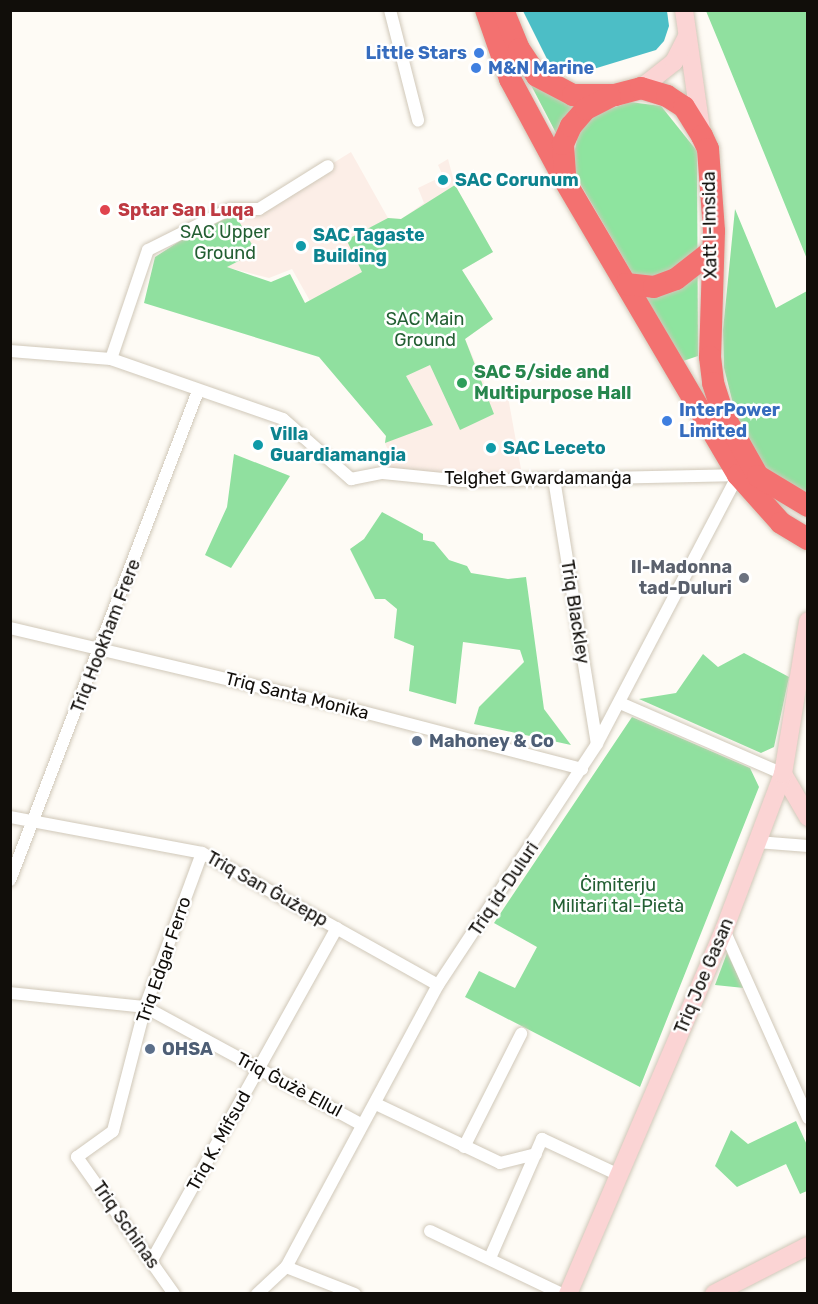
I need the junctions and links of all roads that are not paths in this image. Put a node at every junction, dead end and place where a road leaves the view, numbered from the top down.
1 (390, 10) edge
2 (486, 10) edge
3 (503, 10) edge
4 (684, 10) edge
5 (687, 37) junction
6 (641, 88) junction
7 (615, 95) junction
8 (418, 120) dead end
9 (702, 136) junction
10 (328, 166) dead end
11 (565, 182) junction
12 (713, 250) junction
13 (626, 284) junction
14 (10, 351) edge
15 (111, 359) junction
16 (198, 391) junction
17 (738, 475) junction
18 (554, 479) junction
19 (807, 506) edge
20 (806, 544) edge
21 (807, 621) edge
22 (10, 628) edge
23 (807, 646) edge
24 (103, 648) junction
25 (620, 703) junction
26 (597, 744) junction
27 (582, 769) junction
28 (783, 774) junction
29 (10, 817) edge
30 (807, 818) edge
31 (33, 821) junction
32 (757, 842) junction
33 (807, 846) edge
34 (202, 853) junction
35 (10, 880) edge
36 (337, 928) junction
37 (724, 930) junction
38 (438, 985) junction
39 (10, 993) edge
40 (146, 1007) junction
41 (521, 1034) dead end
42 (259, 1070) junction
43 (376, 1104) junction
44 (807, 1118) edge
45 (362, 1125) junction
46 (464, 1147) junction
47 (536, 1154) junction
48 (77, 1157) joint
49 (619, 1175) junction
50 (430, 1231) dead end
51 (807, 1246) edge
52 (490, 1258) junction
53 (152, 1260) junction
54 (286, 1267) junction
55 (174, 1293) edge
56 (258, 1293) edge
57 (355, 1293) edge
58 (562, 1293) edge
59 (568, 1293) edge
60 (714, 1293) edge

1 - 8 street
2 - 11 highway
3 - 7 highway
4 - 5 street
5 - 6 street
5 - 9 street
6 - 7 highway
6 - 9 highway, Xatt l-Imsida
7 - 11 highway
9 - 12 highway, Xatt l-Imsida
10 - 15 street
11 - 13 highway
12 - 13 highway
12 - 19 highway, Xatt l-Imsida
13 - 17 highway
14 - 15 street, Telgħet Gwardamanġa
15 - 16 street, Telgħet Gwardamanġa
16 - 18 street, Telgħet Gwardamanġa
16 - 24 street, Triq Hookham Frere
17 - 18 street, Telgħet Gwardamanġa
17 - 20 highway
17 - 25 street, Triq id-Duluri
18 - 26 street, Triq Blackley
21 - 23 street, Triq Joe Gasan
22 - 24 street, Triq Santa Monika
23 - 28 street, Triq Joe Gasan
24 - 27 street, Triq Santa Monika
24 - 31 street, Triq Hookham Frere
25 - 26 street, Triq id-Duluri
25 - 28 street
26 - 27 street, Triq id-Duluri
27 - 38 street, Triq id-Duluri
28 - 30 street
28 - 32 street, Triq Joe Gasan
29 - 31 street, Triq San Ġużepp
31 - 34 street, Triq San Ġużepp
31 - 35 street, Triq Hookham Frere
32 - 33 street
32 - 37 street, Triq Joe Gasan
34 - 36 street, Triq San Ġużepp
34 - 40 street, Triq Edgar Ferro
36 - 38 street, Triq San Ġużepp
36 - 42 street, Triq K. Mifsud
37 - 44 street
37 - 49 street, Triq Joe Gasan
38 - 43 street, Triq id-Duluri
39 - 40 street, Triq Ġużè Ellul
40 - 42 street, Triq Ġużè Ellul
40 - 48 street, Triq Edgar Ferro
41 - 46 street
42 - 45 street, Triq Ġużè Ellul
42 - 53 street, Triq K. Mifsud
43 - 45 street, Triq id-Duluri
43 - 46 street
45 - 54 street, Triq id-Duluri
46 - 47 street
47 - 49 street
47 - 52 street
48 - 53 street, Triq Schinas
49 - 59 street, Triq Joe Gasan
50 - 52 street
51 - 60 street
52 - 58 street
53 - 55 street, Triq Schinas
54 - 56 street, Triq id-Duluri
54 - 57 street

